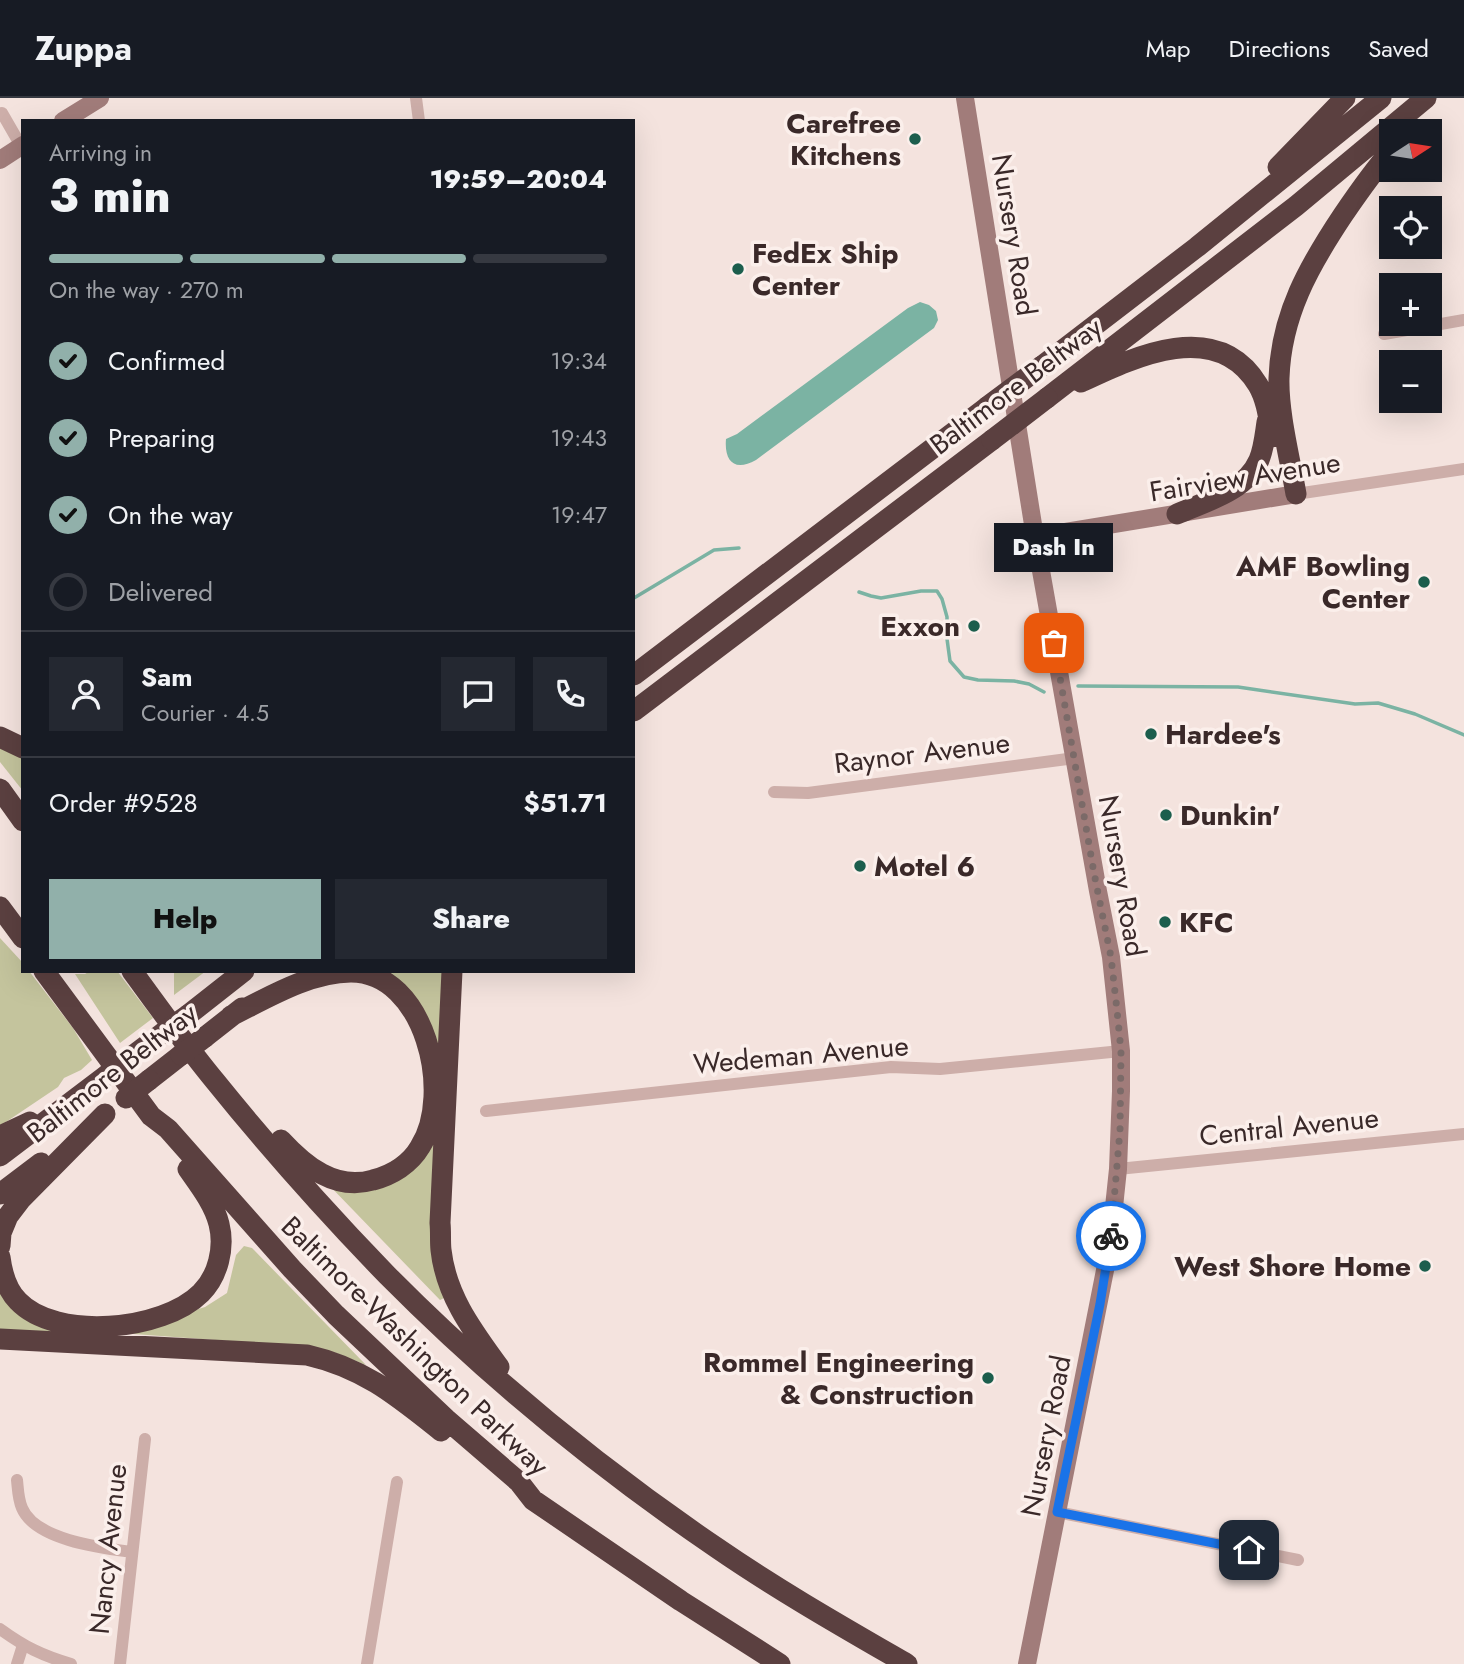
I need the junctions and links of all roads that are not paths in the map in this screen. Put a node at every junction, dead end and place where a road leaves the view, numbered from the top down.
1 (100, 98) edge
2 (416, 98) edge
3 (965, 98) edge
4 (1345, 98) edge
5 (1381, 98) edge
6 (1426, 98) edge
7 (1443, 98) edge
8 (0, 115) edge
9 (66, 119) edge
10 (419, 119) edge
11 (1421, 119) edge
12 (21, 144) edge
13 (21, 147) edge
14 (0, 160) edge
15 (1379, 165) edge
16 (1211, 235) junction
17 (1464, 320) edge
18 (1442, 324) edge
19 (1047, 398) junction
20 (1268, 413) junction
21 (1464, 469) edge
22 (1289, 496) junction
23 (1177, 514) junction
24 (1035, 537) junction
25 (716, 649) junction
26 (635, 674) edge
27 (635, 710) edge
28 (635, 722) edge
29 (0, 737) edge
30 (21, 747) edge
31 (1075, 758) junction
32 (0, 789) edge
33 (774, 792) dead end
34 (21, 818) edge
35 (0, 907) edge
36 (0, 933) edge
37 (21, 935) edge
38 (21, 949) edge
39 (44, 973) edge
40 (134, 973) edge
41 (141, 973) edge
42 (288, 973) edge
43 (339, 973) edge
44 (359, 973) edge
45 (452, 973) edge
46 (238, 975) edge
47 (166, 1016) junction
48 (232, 1016) junction
49 (1121, 1051) junction
50 (213, 1079) junction
51 (76, 1098) junction
52 (486, 1111) dead end
53 (105, 1114) junction
54 (150, 1116) junction
55 (1464, 1134) edge
56 (0, 1136) edge
57 (0, 1156) edge
58 (1118, 1170) junction
59 (0, 1194) edge
60 (0, 1246) edge
61 (0, 1257) edge
62 (0, 1339) edge
63 (523, 1400) junction
64 (145, 1439) dead end
65 (17, 1480) dead end
66 (397, 1482) dead end
67 (533, 1500) junction
68 (1057, 1512) junction
69 (132, 1552) junction
70 (1298, 1560) dead end
71 (0, 1629) edge
72 (23, 1646) junction
73 (17, 1664) edge
74 (71, 1664) edge
75 (120, 1664) edge
76 (368, 1664) edge
77 (780, 1664) edge
78 (907, 1664) edge
79 (1027, 1664) edge

1 - 9 main road
2 - 10 street
3 - 24 main road, Nursery Road
4 - 16 highway
5 - 16 highway, Baltimore Beltway
6 - 19 highway, Baltimore Beltway
7 - 11 highway
8 - 12 street
13 - 14 main road
15 - 22 highway
16 - 26 highway, Baltimore Beltway, bridge
17 - 18 street
19 - 20 highway
19 - 25 highway, Baltimore Beltway, bridge
20 - 22 highway
20 - 23 highway
21 - 22 street, Fairview Avenue
22 - 23 main road, Fairview Avenue
23 - 24 main road, Fairview Avenue
24 - 31 main road, Nursery Road
25 - 27 highway, Baltimore Beltway
25 - 28 highway
29 - 30 highway
31 - 33 street, Raynor Avenue
31 - 49 main road, Nursery Road
32 - 34 highway
35 - 37 highway
36 - 38 highway
39 - 54 highway, Baltimore-Washington Parkway
40 - 47 highway, Baltimore-Washington Parkway
41 - 47 highway
42 - 48 highway, Baltimore Beltway
43 - 48 highway
44 - 50 highway
45 - 63 highway
46 - 51 highway, Baltimore Beltway, bridge
47 - 50 highway, Baltimore-Washington Parkway
48 - 53 highway, Baltimore Beltway, bridge
49 - 52 street, Wedeman Avenue
49 - 58 main road, Nursery Road
50 - 63 highway, Baltimore-Washington Parkway
51 - 56 highway
51 - 57 highway, Baltimore Beltway
53 - 59 highway, Baltimore Beltway
53 - 60 highway
54 - 61 highway
54 - 67 highway, Baltimore-Washington Parkway
55 - 58 street, Central Avenue
58 - 68 main road, Nursery Road
62 - 67 highway
63 - 78 highway, Baltimore-Washington Parkway
64 - 69 street, Nancy Avenue
65 - 69 street
66 - 76 street
67 - 77 highway, Baltimore-Washington Parkway
68 - 70 street
68 - 79 main road, Nursery Road
69 - 75 street, Nancy Avenue
71 - 72 street
72 - 73 street
72 - 74 street

